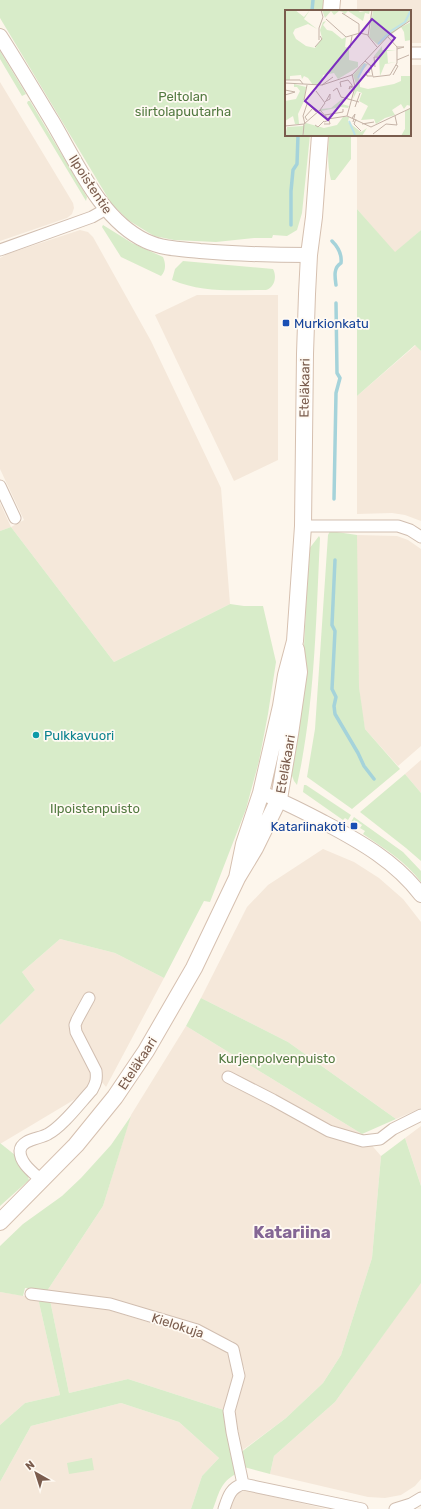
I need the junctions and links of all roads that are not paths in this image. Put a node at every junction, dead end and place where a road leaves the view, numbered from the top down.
1 (332, 0) edge
2 (331, 10) edge
3 (0, 36) edge
4 (320, 136) edge
5 (106, 209) junction
6 (0, 250) edge
7 (309, 255) junction
8 (0, 486) edge
9 (15, 518) dead end
10 (302, 526) junction
11 (421, 536) edge
12 (295, 641) junction
13 (261, 793) junction
14 (278, 799) junction
15 (237, 878) junction
16 (421, 895) edge
17 (89, 998) dead end
18 (228, 1077) dead end
19 (421, 1115) edge
20 (42, 1181) junction
21 (0, 1222) edge
22 (31, 1294) dead end
23 (243, 1484) junction
24 (421, 1498) edge
25 (224, 1509) edge
26 (362, 1509) edge
27 (395, 1509) edge

1 - 2 main road
3 - 5 street, Ilpoistentie
4 - 7 main road, Eteläkaari
5 - 6 street
5 - 7 street, Ilpoistentie
7 - 10 main road, Eteläkaari
8 - 9 street
10 - 11 street
10 - 12 main road, Eteläkaari
12 - 13 main road, Eteläkaari
12 - 14 main road, Eteläkaari
13 - 14 street
13 - 15 main road, Eteläkaari
14 - 15 main road, Eteläkaari
14 - 16 street
15 - 20 main road, Eteläkaari
17 - 20 street
18 - 19 street
20 - 21 main road, Eteläkaari
22 - 23 street, Kielokuja
23 - 25 street
23 - 26 street
24 - 27 street

